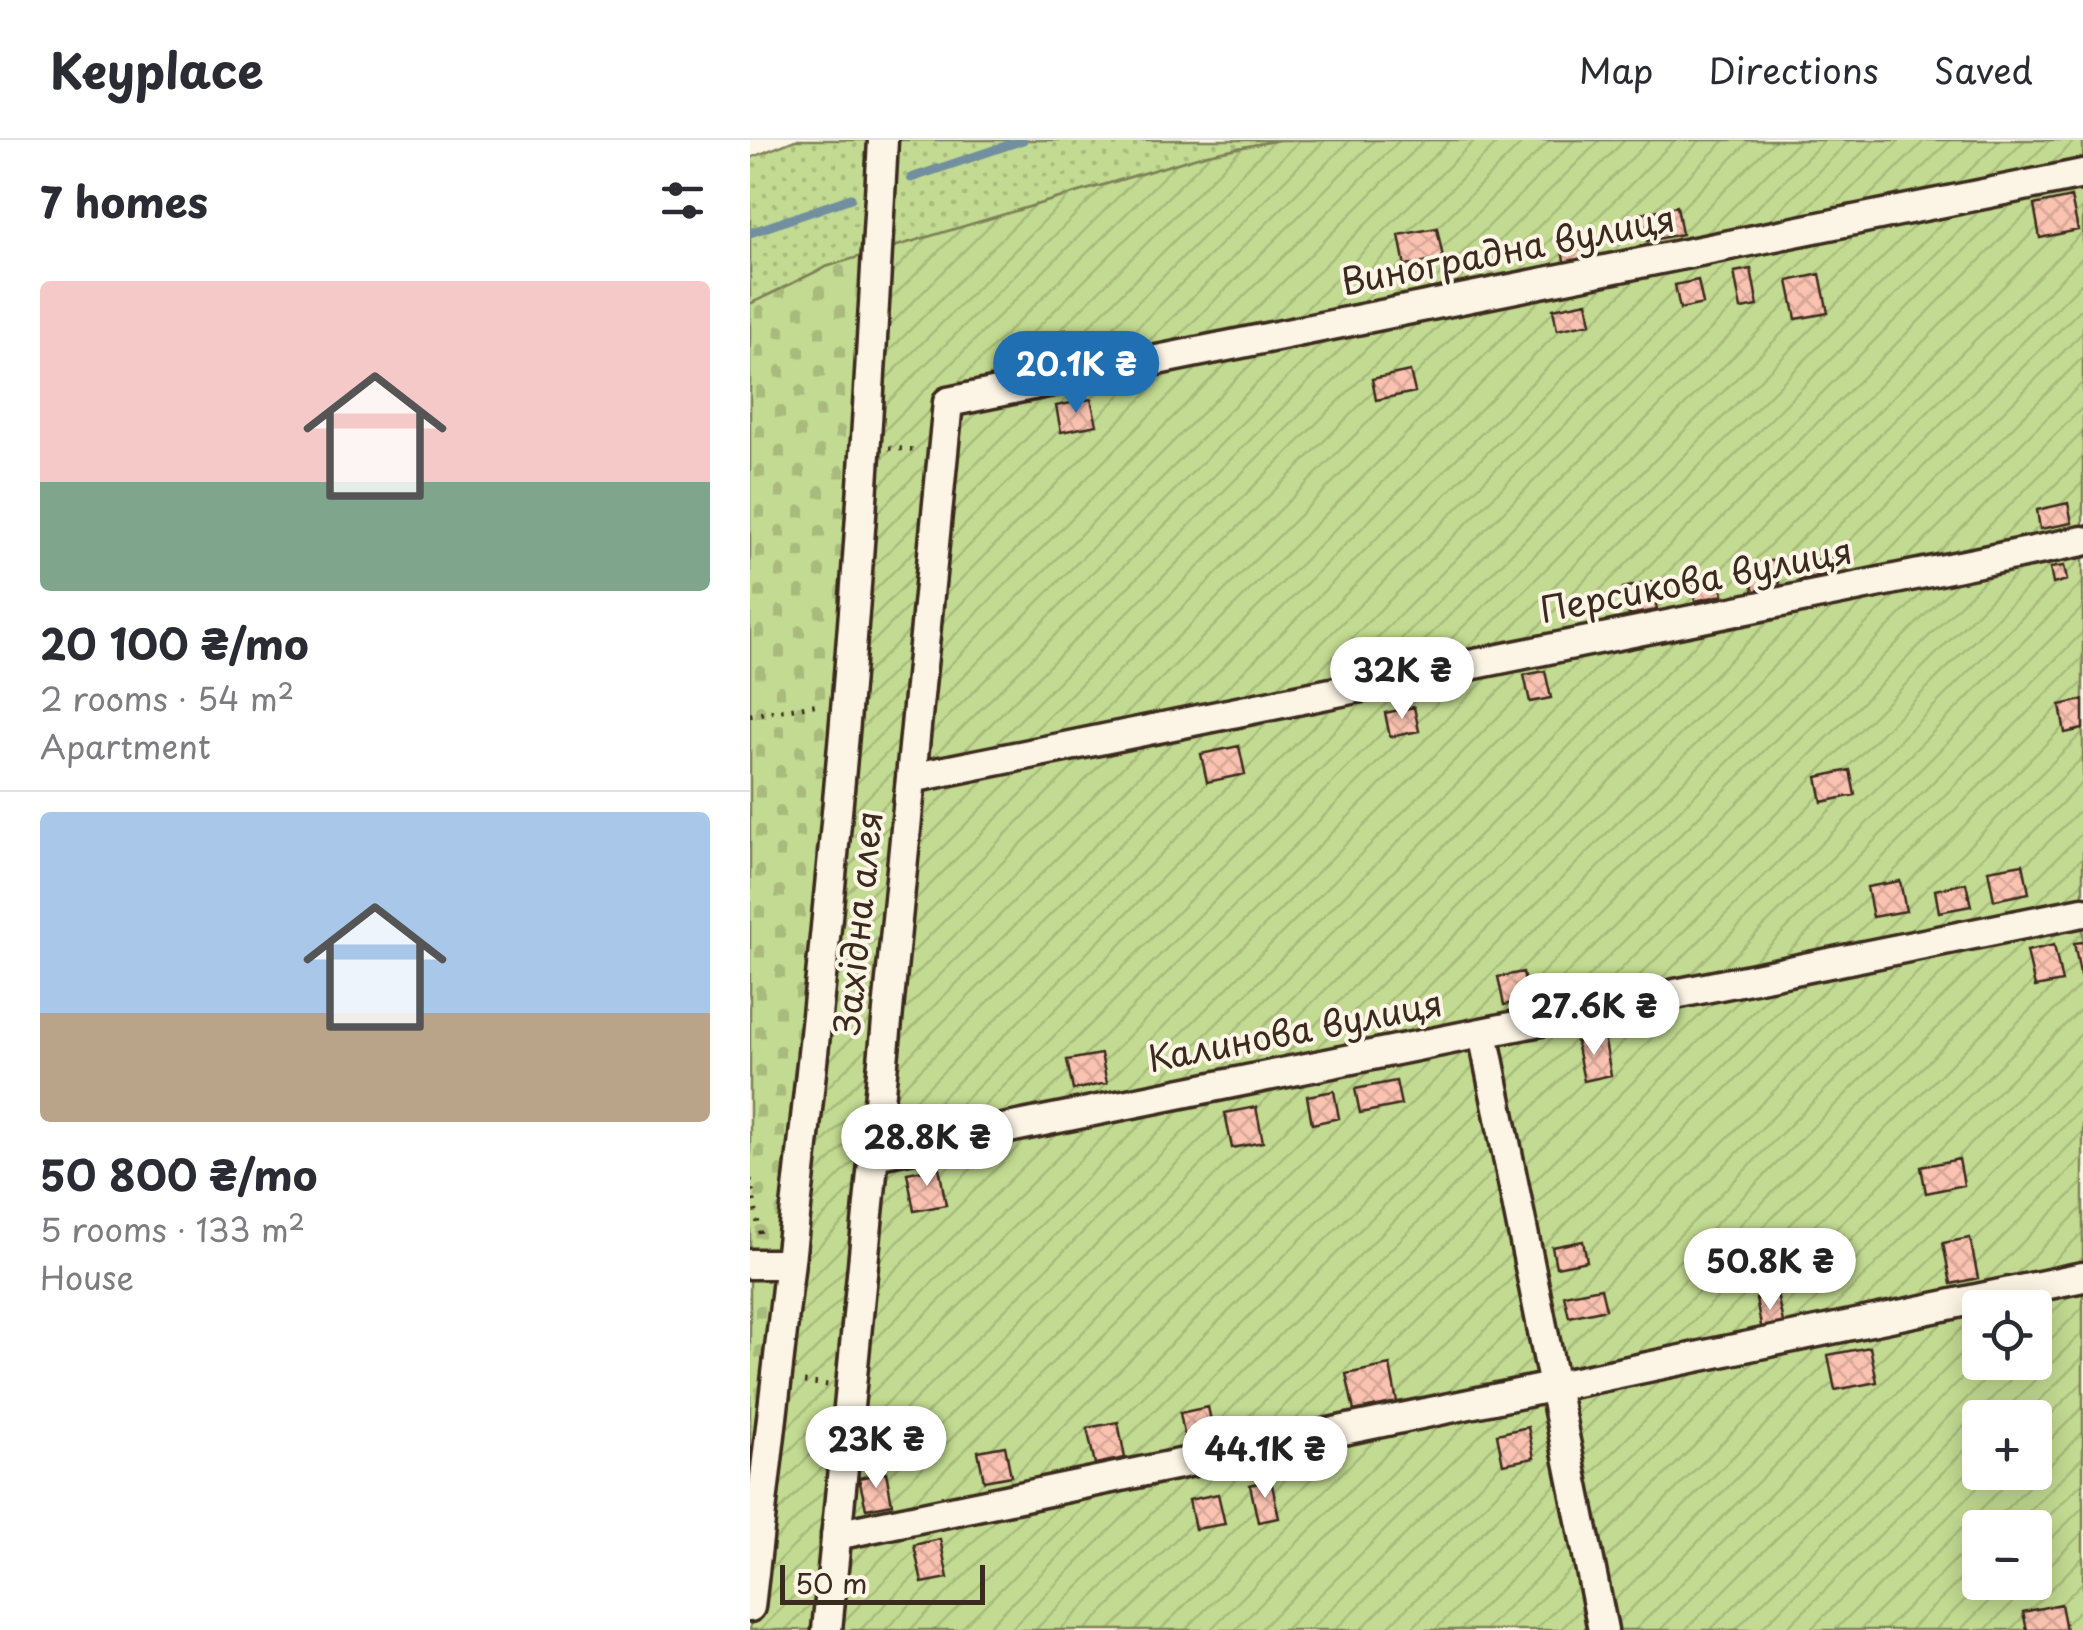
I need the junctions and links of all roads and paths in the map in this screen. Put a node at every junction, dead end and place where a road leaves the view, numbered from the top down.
1 (883, 140) edge
2 (2083, 174) edge
3 (948, 402) joint
4 (866, 447) junction
5 (944, 451) junction
6 (2083, 541) edge
7 (847, 700) junction
8 (750, 715) edge
9 (911, 778) junction
10 (2083, 912) edge
11 (1483, 1033) junction
12 (874, 1155) junction
13 (750, 1179) edge
14 (768, 1264) edge
15 (2083, 1277) edge
16 (776, 1379) junction
17 (1556, 1386) junction
18 (851, 1388) junction
19 (836, 1535) junction
20 (750, 1607) edge
21 (827, 1630) edge
22 (1603, 1630) edge

1 - 4 street
2 - 3 street, Виноградна вулиця
3 - 5 street, Західна алея
4 - 5 path
4 - 7 street
5 - 9 street, Західна алея
6 - 9 street, Персикова вулиця
7 - 8 path
7 - 14 street
9 - 12 street, Західна алея
10 - 11 street, Калинова вулиця
11 - 12 street, Калинова вулиця
11 - 17 street
12 - 18 street, Західна алея
13 - 14 path
14 - 16 street
15 - 17 street
16 - 18 path
16 - 20 street
17 - 19 street
17 - 22 street
18 - 19 street, Західна алея
19 - 21 street, Західна алея

